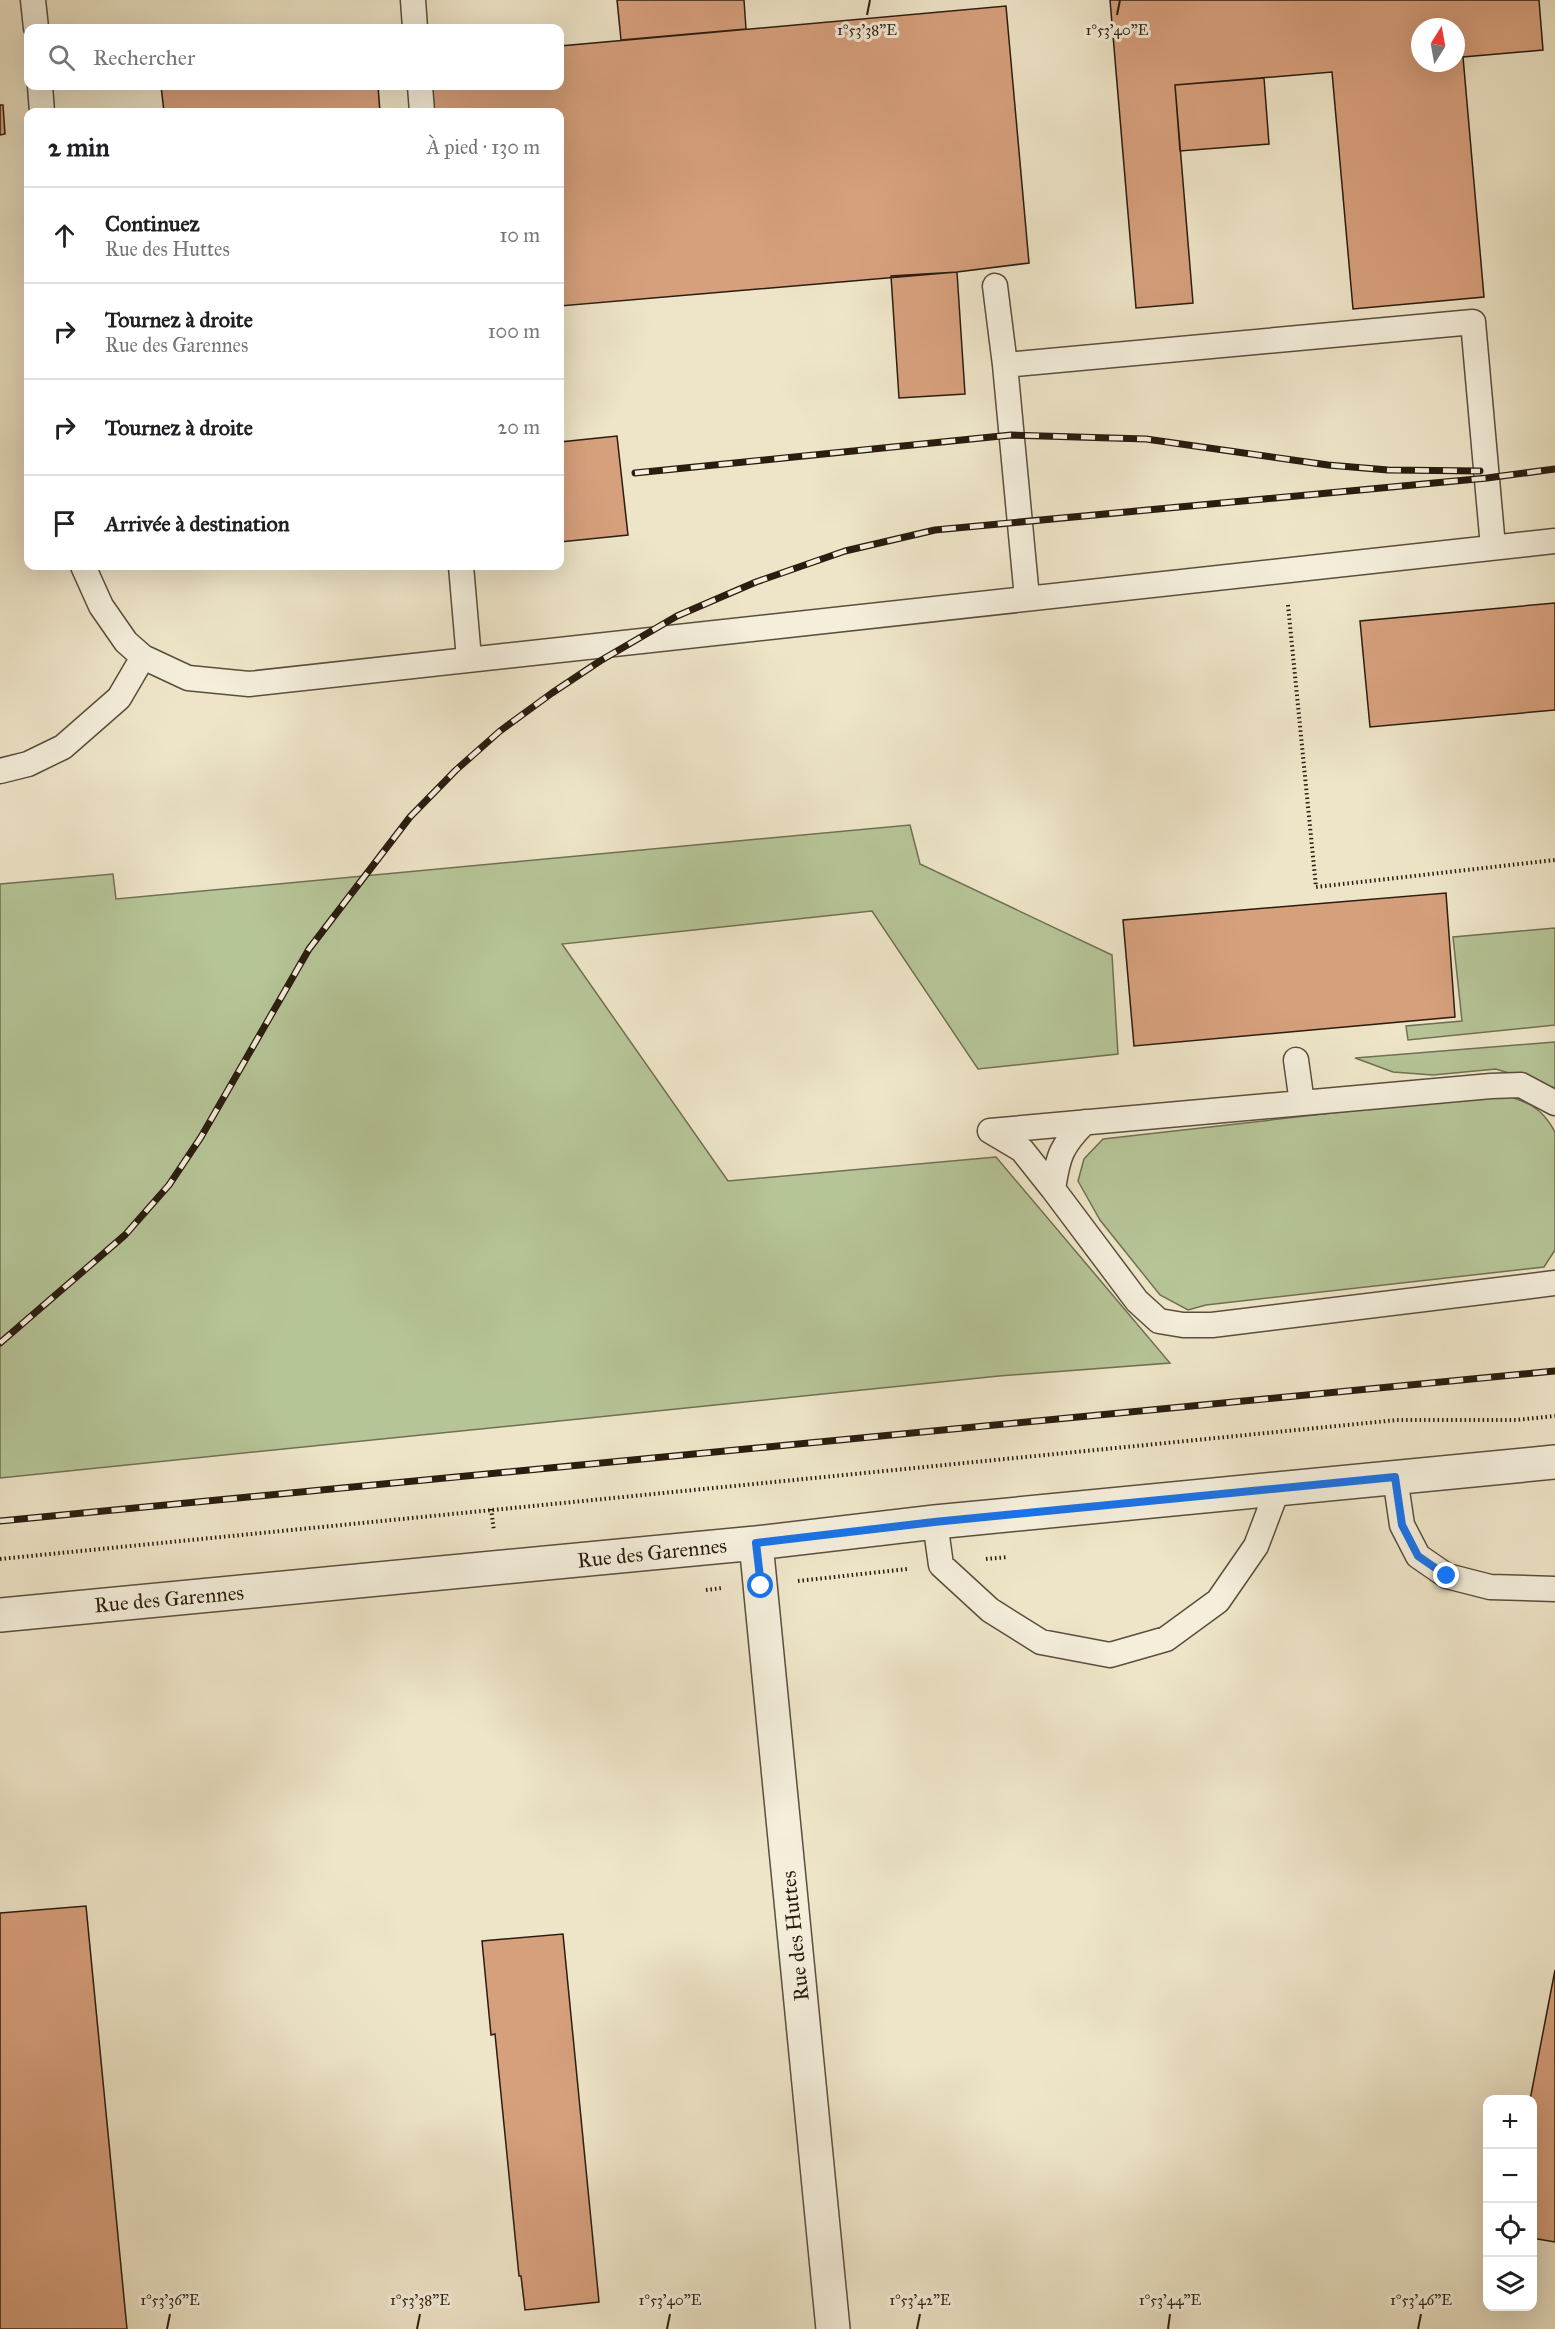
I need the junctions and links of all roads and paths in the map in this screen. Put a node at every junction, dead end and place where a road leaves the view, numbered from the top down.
1 (33, 0) edge
2 (412, 0) edge
3 (36, 24) edge
4 (415, 24) edge
5 (40, 90) edge
6 (420, 90) edge
7 (42, 108) edge
8 (422, 108) edge
9 (995, 286) dead end
10 (1005, 365) junction
11 (1555, 540) edge
12 (1493, 547) junction
13 (85, 570) edge
14 (461, 570) edge
15 (1284, 570) junction
16 (1027, 598) junction
17 (142, 657) junction
18 (469, 659) junction
19 (0, 771) edge
20 (1555, 860) edge
21 (1296, 1060) dead end
22 (1302, 1103) junction
23 (1555, 1103) edge
24 (1085, 1122) junction
25 (1053, 1189) junction
26 (1555, 1284) edge
27 (1555, 1416) edge
28 (1555, 1462) edge
29 (1395, 1477) junction
30 (1278, 1488) junction
31 (934, 1522) junction
32 (756, 1543) junction
33 (0, 1559) edge
34 (1555, 1589) edge
35 (0, 1615) edge
36 (833, 2329) edge

1 - 3 lane
2 - 4 lane
5 - 7 lane
6 - 8 lane
9 - 10 lane
10 - 12 lane
10 - 16 lane
11 - 12 lane
12 - 15 lane
13 - 17 lane
14 - 18 lane
15 - 16 lane
15 - 20 path
16 - 18 lane
17 - 18 lane
17 - 19 lane
21 - 22 lane
22 - 23 lane
22 - 24 lane
24 - 25 lane
24 - 25 lane
25 - 26 lane
27 - 33 path
28 - 29 street, Rue des Garennes
29 - 30 street, Rue des Garennes
29 - 34 lane
30 - 31 street, Rue des Garennes
30 - 31 lane
31 - 32 street, Rue des Garennes
32 - 35 street, Rue des Garennes
32 - 36 street, Rue des Huttes

